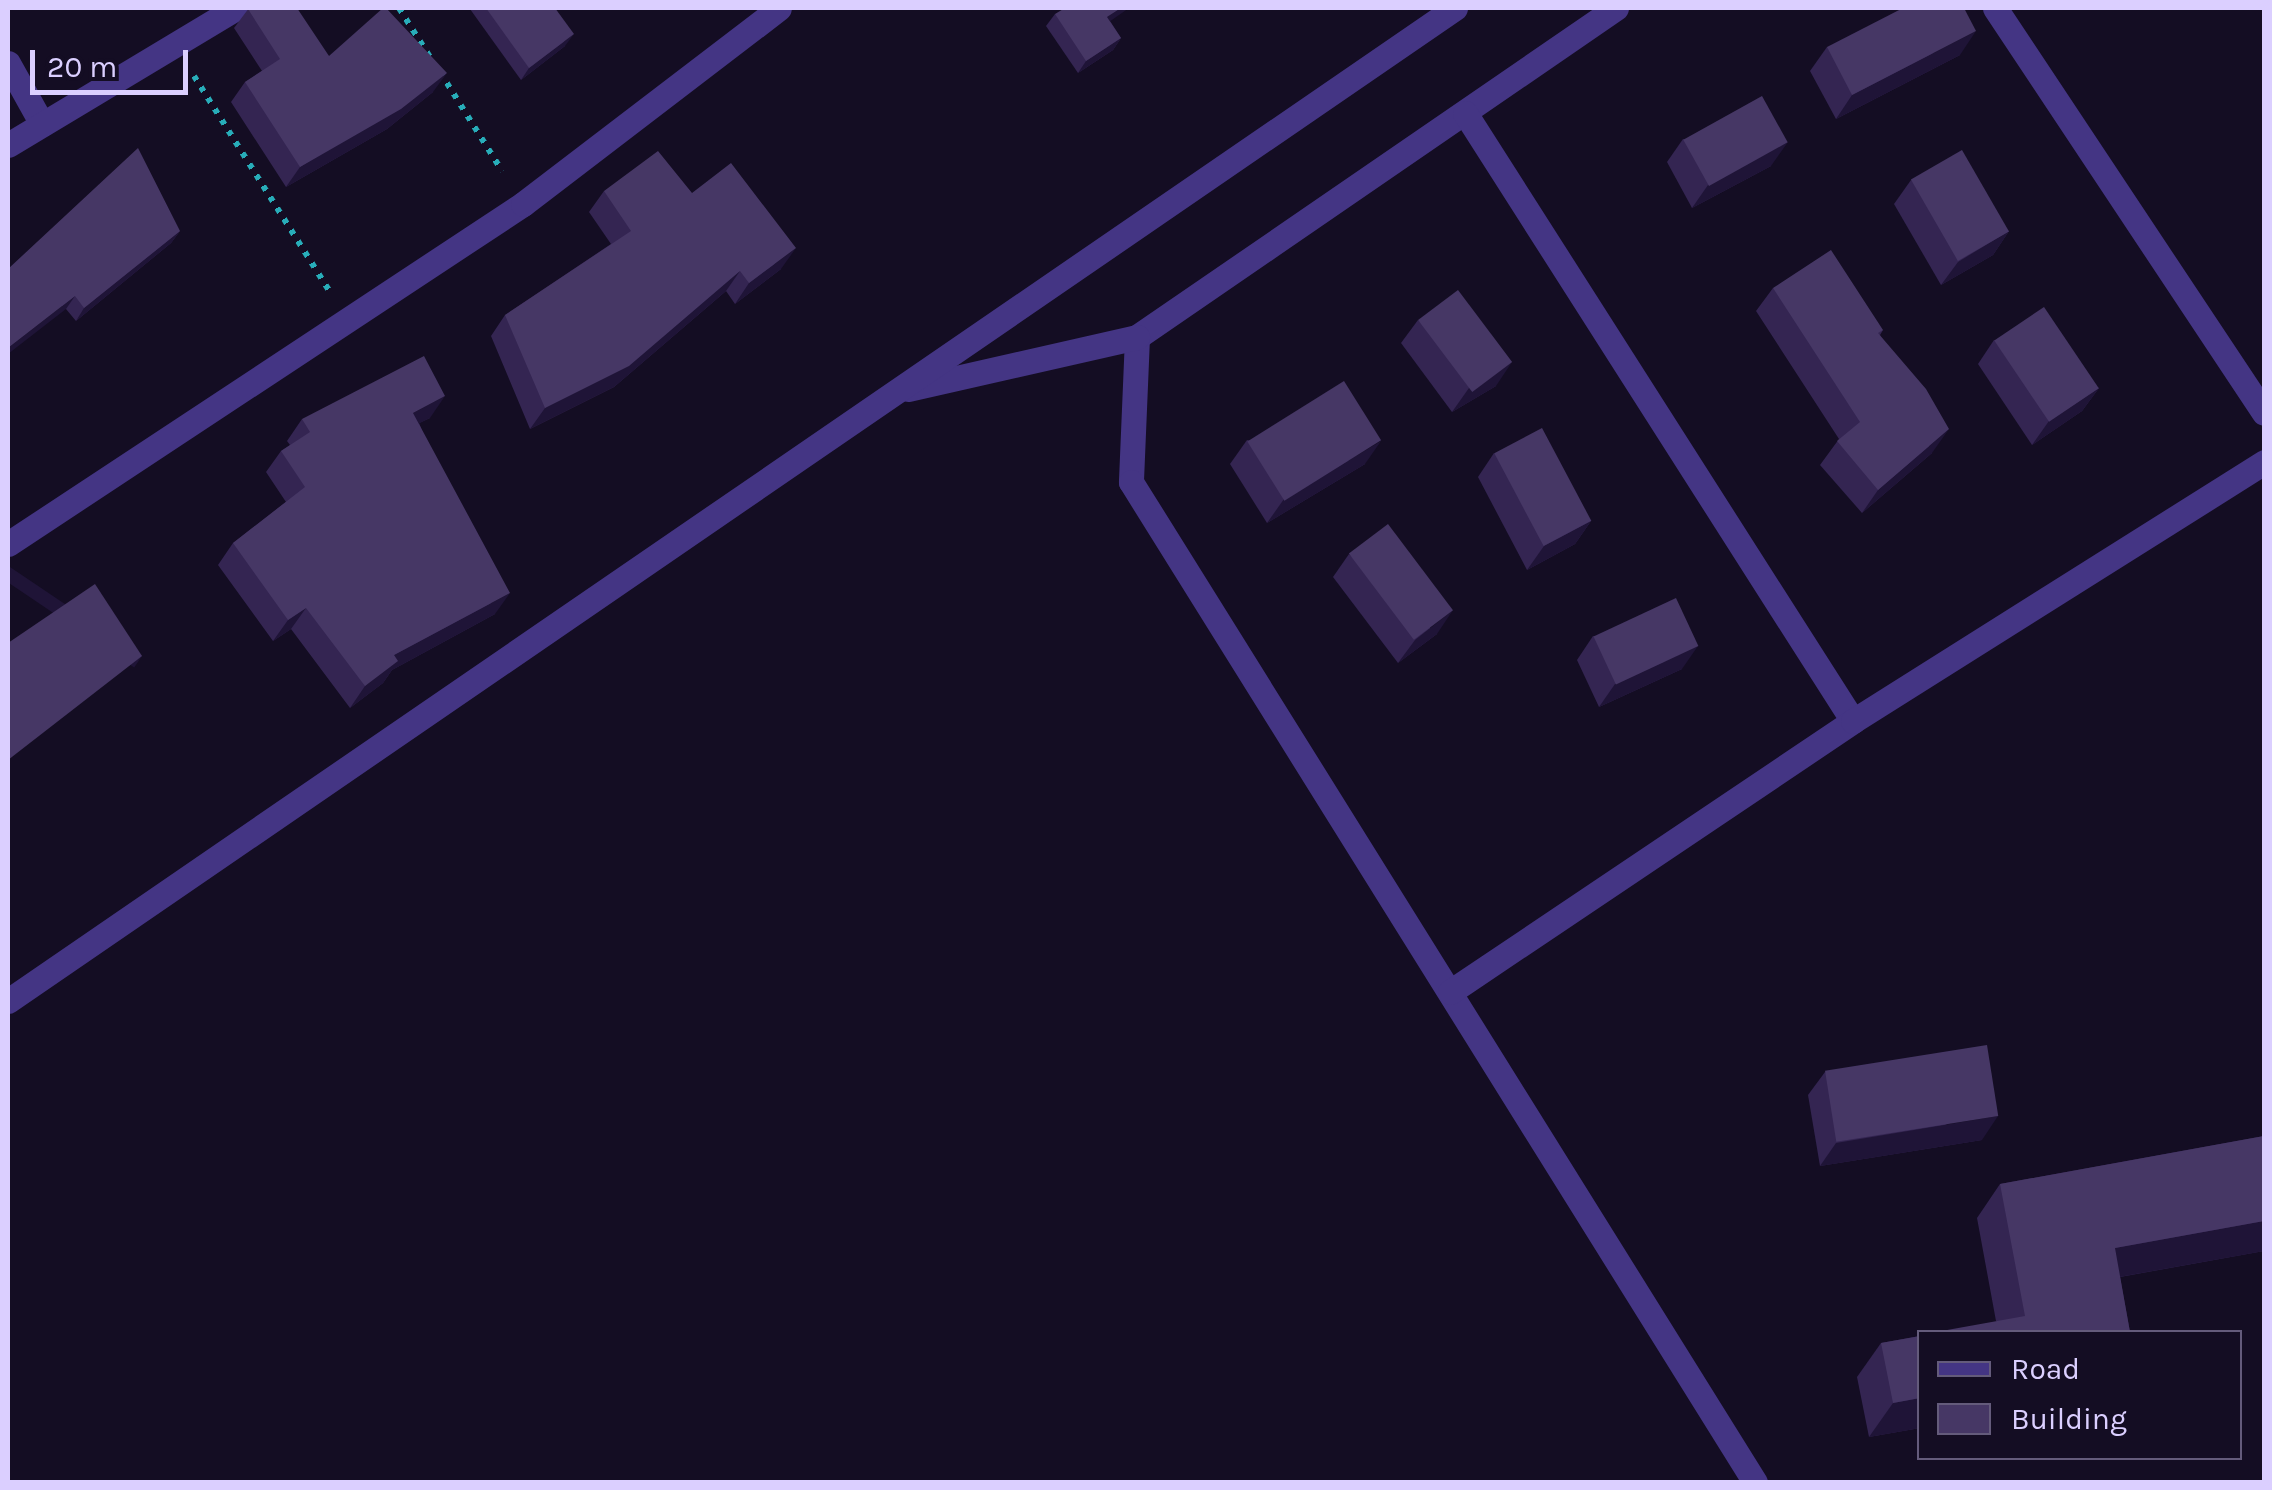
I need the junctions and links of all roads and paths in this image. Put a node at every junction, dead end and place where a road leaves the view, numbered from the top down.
1 (236, 8) edge
2 (399, 8) edge
3 (779, 8) edge
4 (1455, 8) edge
5 (1616, 8) edge
6 (2002, 12) edge
7 (174, 46) junction
8 (8, 63) edge
9 (1464, 113) junction
10 (42, 124) junction
11 (8, 145) edge
12 (523, 204) junction
13 (349, 320) junction
14 (1137, 336) junction
15 (893, 392) junction
16 (2264, 413) edge
17 (2264, 462) edge
18 (8, 544) edge
19 (1853, 722) junction
20 (1450, 992) junction
21 (8, 1001) edge
22 (1755, 1482) edge

1 - 7 street
2 - 12 path
3 - 12 street
4 - 15 street
5 - 9 street
6 - 16 street
7 - 10 street
7 - 13 path
8 - 10 street
9 - 14 street
9 - 19 street
10 - 11 street
12 - 13 street
13 - 18 street
14 - 15 street
14 - 20 street
15 - 21 street
17 - 19 street
19 - 20 street
20 - 22 street

